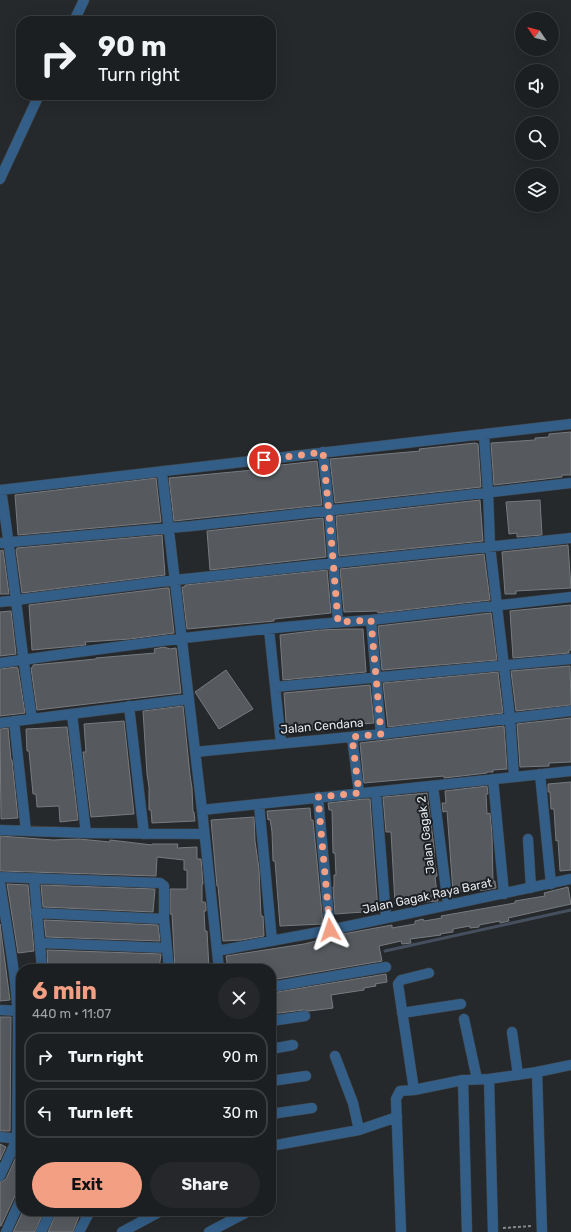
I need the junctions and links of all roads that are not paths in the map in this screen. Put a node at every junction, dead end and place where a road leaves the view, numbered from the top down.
1 (84, 0) edge
2 (76, 16) edge
3 (37, 100) edge
4 (0, 179) edge
5 (571, 424) edge
6 (484, 435) junction
7 (323, 452) junction
8 (162, 472) junction
9 (571, 483) edge
10 (0, 490) edge
11 (488, 492) junction
12 (329, 510) junction
13 (169, 529) junction
14 (571, 538) edge
15 (4, 542) edge
16 (490, 546) junction
17 (334, 563) junction
18 (175, 580) junction
19 (571, 597) edge
20 (16, 600) junction
21 (0, 602) edge
22 (496, 605) junction
23 (371, 620) junction
24 (338, 622) junction
25 (269, 629) junction
26 (182, 639) junction
27 (571, 659) edge
28 (22, 660) junction
29 (0, 663) edge
30 (504, 664) junction
31 (377, 678) junction
32 (275, 687) junction
33 (189, 699) junction
34 (129, 706) junction
35 (571, 712) edge
36 (72, 714) junction
37 (510, 718) junction
38 (32, 719) junction
39 (14, 721) junction
40 (0, 723) edge
41 (381, 734) junction
42 (352, 737) junction
43 (281, 743) junction
44 (195, 752) junction
45 (571, 771) edge
46 (540, 774) junction
47 (514, 777) junction
48 (493, 779) junction
49 (434, 786) junction
50 (376, 792) junction
51 (359, 793) junction
52 (318, 797) junction
53 (259, 804) junction
54 (202, 810) junction
55 (0, 830) edge
56 (26, 831) junction
57 (86, 833) junction
58 (144, 834) junction
59 (204, 834) junction
60 (528, 839) dead end
61 (0, 877) edge
62 (34, 879) junction
63 (571, 879) edge
64 (0, 883) edge
65 (550, 884) junction
66 (531, 888) junction
67 (504, 894) junction
68 (448, 905) junction
69 (36, 913) junction
70 (386, 918) junction
71 (164, 919) junction
72 (330, 930) junction
73 (272, 941) junction
74 (41, 943) junction
75 (167, 948) junction
76 (217, 951) junction
77 (42, 964) edge
78 (169, 964) edge
79 (218, 964) edge
80 (386, 968) dead end
81 (429, 973) dead end
82 (276, 986) edge
83 (16, 990) edge
84 (462, 1004) dead end
85 (0, 1010) edge
86 (16, 1011) edge
87 (402, 1013) junction
88 (305, 1016) dead end
89 (464, 1019) dead end
90 (276, 1020) edge
91 (512, 1032) dead end
92 (293, 1044) dead end
93 (276, 1048) edge
94 (335, 1056) dead end
95 (571, 1065) edge
96 (537, 1072) junction
97 (518, 1074) junction
98 (306, 1076) dead end
99 (477, 1079) junction
100 (489, 1079) junction
101 (276, 1080) edge
102 (462, 1080) junction
103 (414, 1090) junction
104 (312, 1108) dead end
105 (276, 1113) edge
106 (397, 1118) junction
107 (360, 1130) junction
108 (0, 1137) edge
109 (16, 1139) edge
110 (16, 1145) edge
111 (276, 1145) edge
112 (0, 1176) edge
113 (16, 1211) edge
114 (49, 1216) edge
115 (87, 1216) edge
116 (88, 1216) edge
117 (152, 1216) edge
118 (239, 1216) edge
119 (542, 1229) edge
120 (6, 1232) edge
121 (41, 1232) edge
122 (79, 1232) edge
123 (89, 1232) edge
124 (122, 1232) edge
125 (209, 1232) edge
126 (401, 1232) edge
127 (467, 1232) edge
128 (493, 1232) edge

1 - 2 street
3 - 4 street
5 - 6 street
6 - 7 street
6 - 11 street
7 - 8 street
7 - 12 street
8 - 10 street
8 - 13 street
9 - 11 street
10 - 15 street
11 - 12 street
11 - 16 street
12 - 13 street
12 - 17 street
13 - 15 street
13 - 18 street
14 - 16 street
15 - 20 street
16 - 17 street
16 - 22 street
17 - 18 street
17 - 24 street
18 - 20 street
18 - 26 street
19 - 22 street
20 - 21 street
20 - 28 street
22 - 23 street
22 - 30 street
23 - 24 street
23 - 31 street
24 - 25 street
25 - 26 street
25 - 32 street
26 - 28 street
26 - 33 street
27 - 30 street
28 - 29 street
28 - 38 street
30 - 31 street
30 - 37 street
31 - 32 street
31 - 41 street
32 - 43 street
33 - 34 street
33 - 44 street
34 - 36 street
34 - 58 street
35 - 37 street, Jalan Cendana
36 - 38 street
36 - 57 street
37 - 41 street, Jalan Cendana
37 - 47 street
38 - 39 street
39 - 40 street
39 - 56 street
41 - 42 street, Jalan Cendana
42 - 43 street, Jalan Cendana
42 - 51 street
43 - 44 street, Jalan Cendana
44 - 54 street
45 - 46 street
46 - 47 street
46 - 65 street
47 - 48 street
48 - 49 street
48 - 67 street
49 - 50 street
49 - 68 street, Jalan Gagak 2
50 - 51 street
50 - 70 street
51 - 52 street
52 - 53 street
52 - 72 street
53 - 54 street
53 - 73 street
54 - 59 street
55 - 56 street
56 - 57 street
57 - 58 street
58 - 59 street
59 - 76 street
60 - 66 street
61 - 62 street
62 - 69 street
62 - 71 street
63 - 65 street, Jalan Gagak Raya Barat
64 - 83 street
65 - 66 street, Jalan Gagak Raya Barat
66 - 67 street, Jalan Gagak Raya Barat
67 - 68 street, Jalan Gagak Raya Barat
68 - 70 street, Jalan Gagak Raya Barat
69 - 71 street
69 - 74 street
70 - 72 street, Jalan Gagak Raya Barat
71 - 75 street
72 - 73 street, Jalan Gagak Raya Barat
73 - 76 street, Jalan Gagak Raya Barat
74 - 75 street
74 - 77 street
75 - 78 street
76 - 79 street
80 - 82 street
81 - 87 street
84 - 87 street
85 - 86 street
87 - 103 street
88 - 90 street
89 - 99 street
91 - 97 street
92 - 93 street
94 - 107 street
95 - 96 street
96 - 97 street
96 - 119 street
97 - 100 street
98 - 101 street
99 - 100 street
99 - 102 street
100 - 128 street
102 - 103 street
102 - 127 street
103 - 106 street
104 - 105 street
106 - 107 street
106 - 126 street
107 - 111 street
108 - 109 street
110 - 112 street
113 - 120 street
114 - 121 street
115 - 122 street
116 - 123 street
117 - 124 street
118 - 125 street

